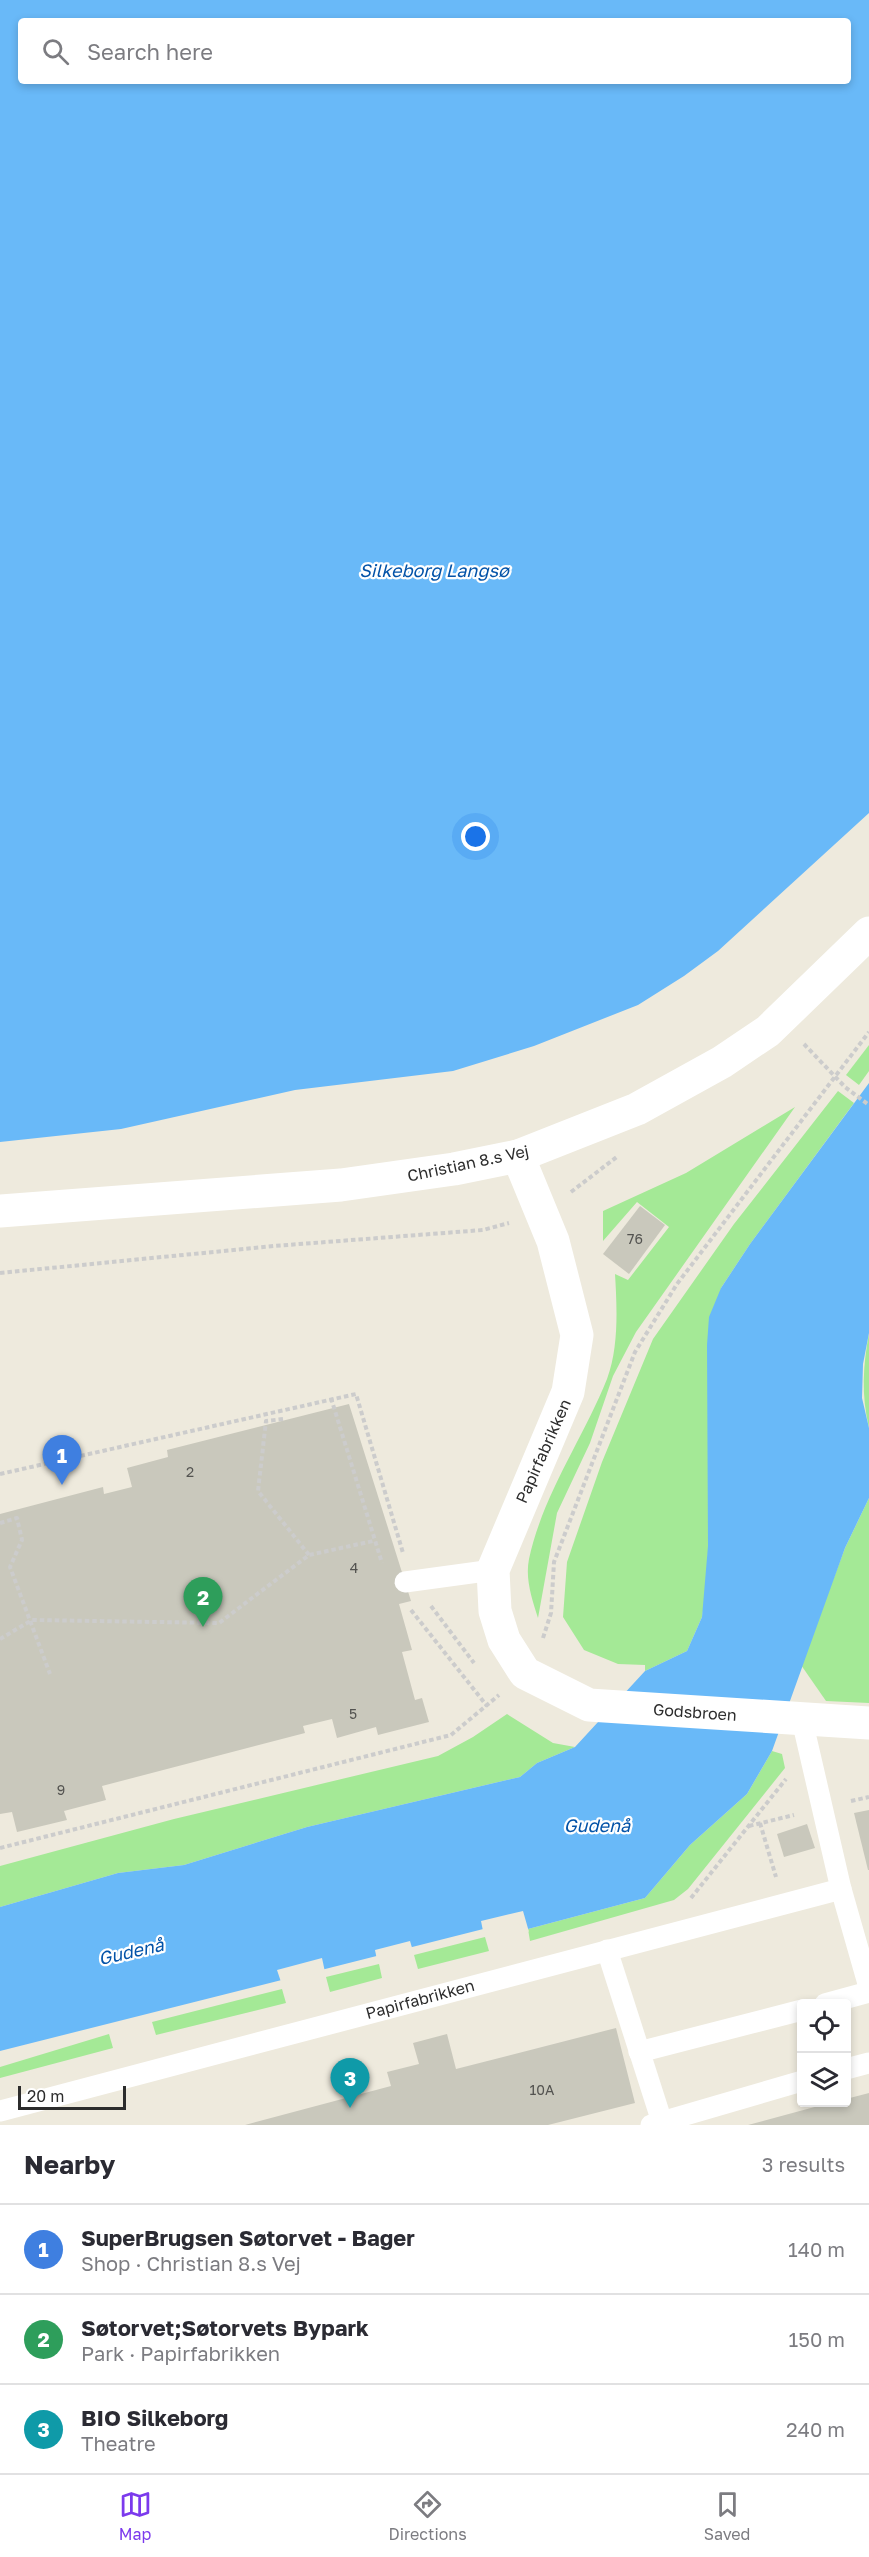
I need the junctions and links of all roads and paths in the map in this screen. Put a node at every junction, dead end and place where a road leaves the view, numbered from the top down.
1 (869, 933) edge
2 (782, 1019) junction
3 (869, 1032) edge
4 (834, 1077) junction
5 (869, 1105) edge
6 (518, 1156) junction
7 (0, 1212) edge
8 (542, 1214) junction
9 (0, 1273) edge
10 (331, 1398) junction
11 (283, 1419) dead end
12 (0, 1474) edge
13 (0, 1523) edge
14 (373, 1541) junction
15 (309, 1555) junction
16 (384, 1568) dead end
17 (493, 1570) junction
18 (407, 1588) junction
19 (32, 1620) junction
20 (544, 1638) dead end
21 (0, 1639) edge
22 (478, 1669) dead end
23 (525, 1673) junction
24 (50, 1674) dead end
25 (492, 1687) dead end
26 (499, 1696) junction
27 (487, 1706) junction
28 (869, 1724) edge
29 (806, 1735) junction
30 (760, 1823) dead end
31 (0, 1848) edge
32 (841, 1889) junction
33 (784, 1904) junction
34 (685, 1905) dead end
35 (608, 1950) junction
36 (869, 1990) edge
37 (841, 1999) edge
38 (797, 2011) edge
39 (639, 2052) junction
40 (869, 2063) edge
41 (851, 2068) edge
42 (797, 2082) edge
43 (0, 2111) edge
44 (657, 2124) edge

1 - 2 street, Christian 8.s Vej
2 - 4 path
2 - 6 street, Christian 8.s Vej
3 - 4 path
4 - 5 path
4 - 20 path
6 - 7 street, Christian 8.s Vej
6 - 8 street, Papirfabrikken
8 - 9 path
8 - 17 street, Papirfabrikken
10 - 12 path
10 - 14 path
10 - 18 path
11 - 15 path
13 - 19 path
14 - 15 path
14 - 16 path
15 - 19 path
17 - 18 lane
17 - 23 street, Papirfabrikken
18 - 22 path
18 - 27 path
19 - 21 path
19 - 24 path
23 - 26 path
23 - 29 street, Godsbroen
25 - 26 path
26 - 27 path
27 - 31 path
28 - 29 street
29 - 32 lane
29 - 34 path
30 - 33 path
32 - 33 lane, Papirfabrikken
32 - 36 lane
33 - 35 lane, Papirfabrikken
35 - 39 lane
35 - 43 lane, Papirfabrikken
36 - 37 lane
38 - 39 lane
39 - 44 lane
40 - 41 lane
42 - 44 lane

